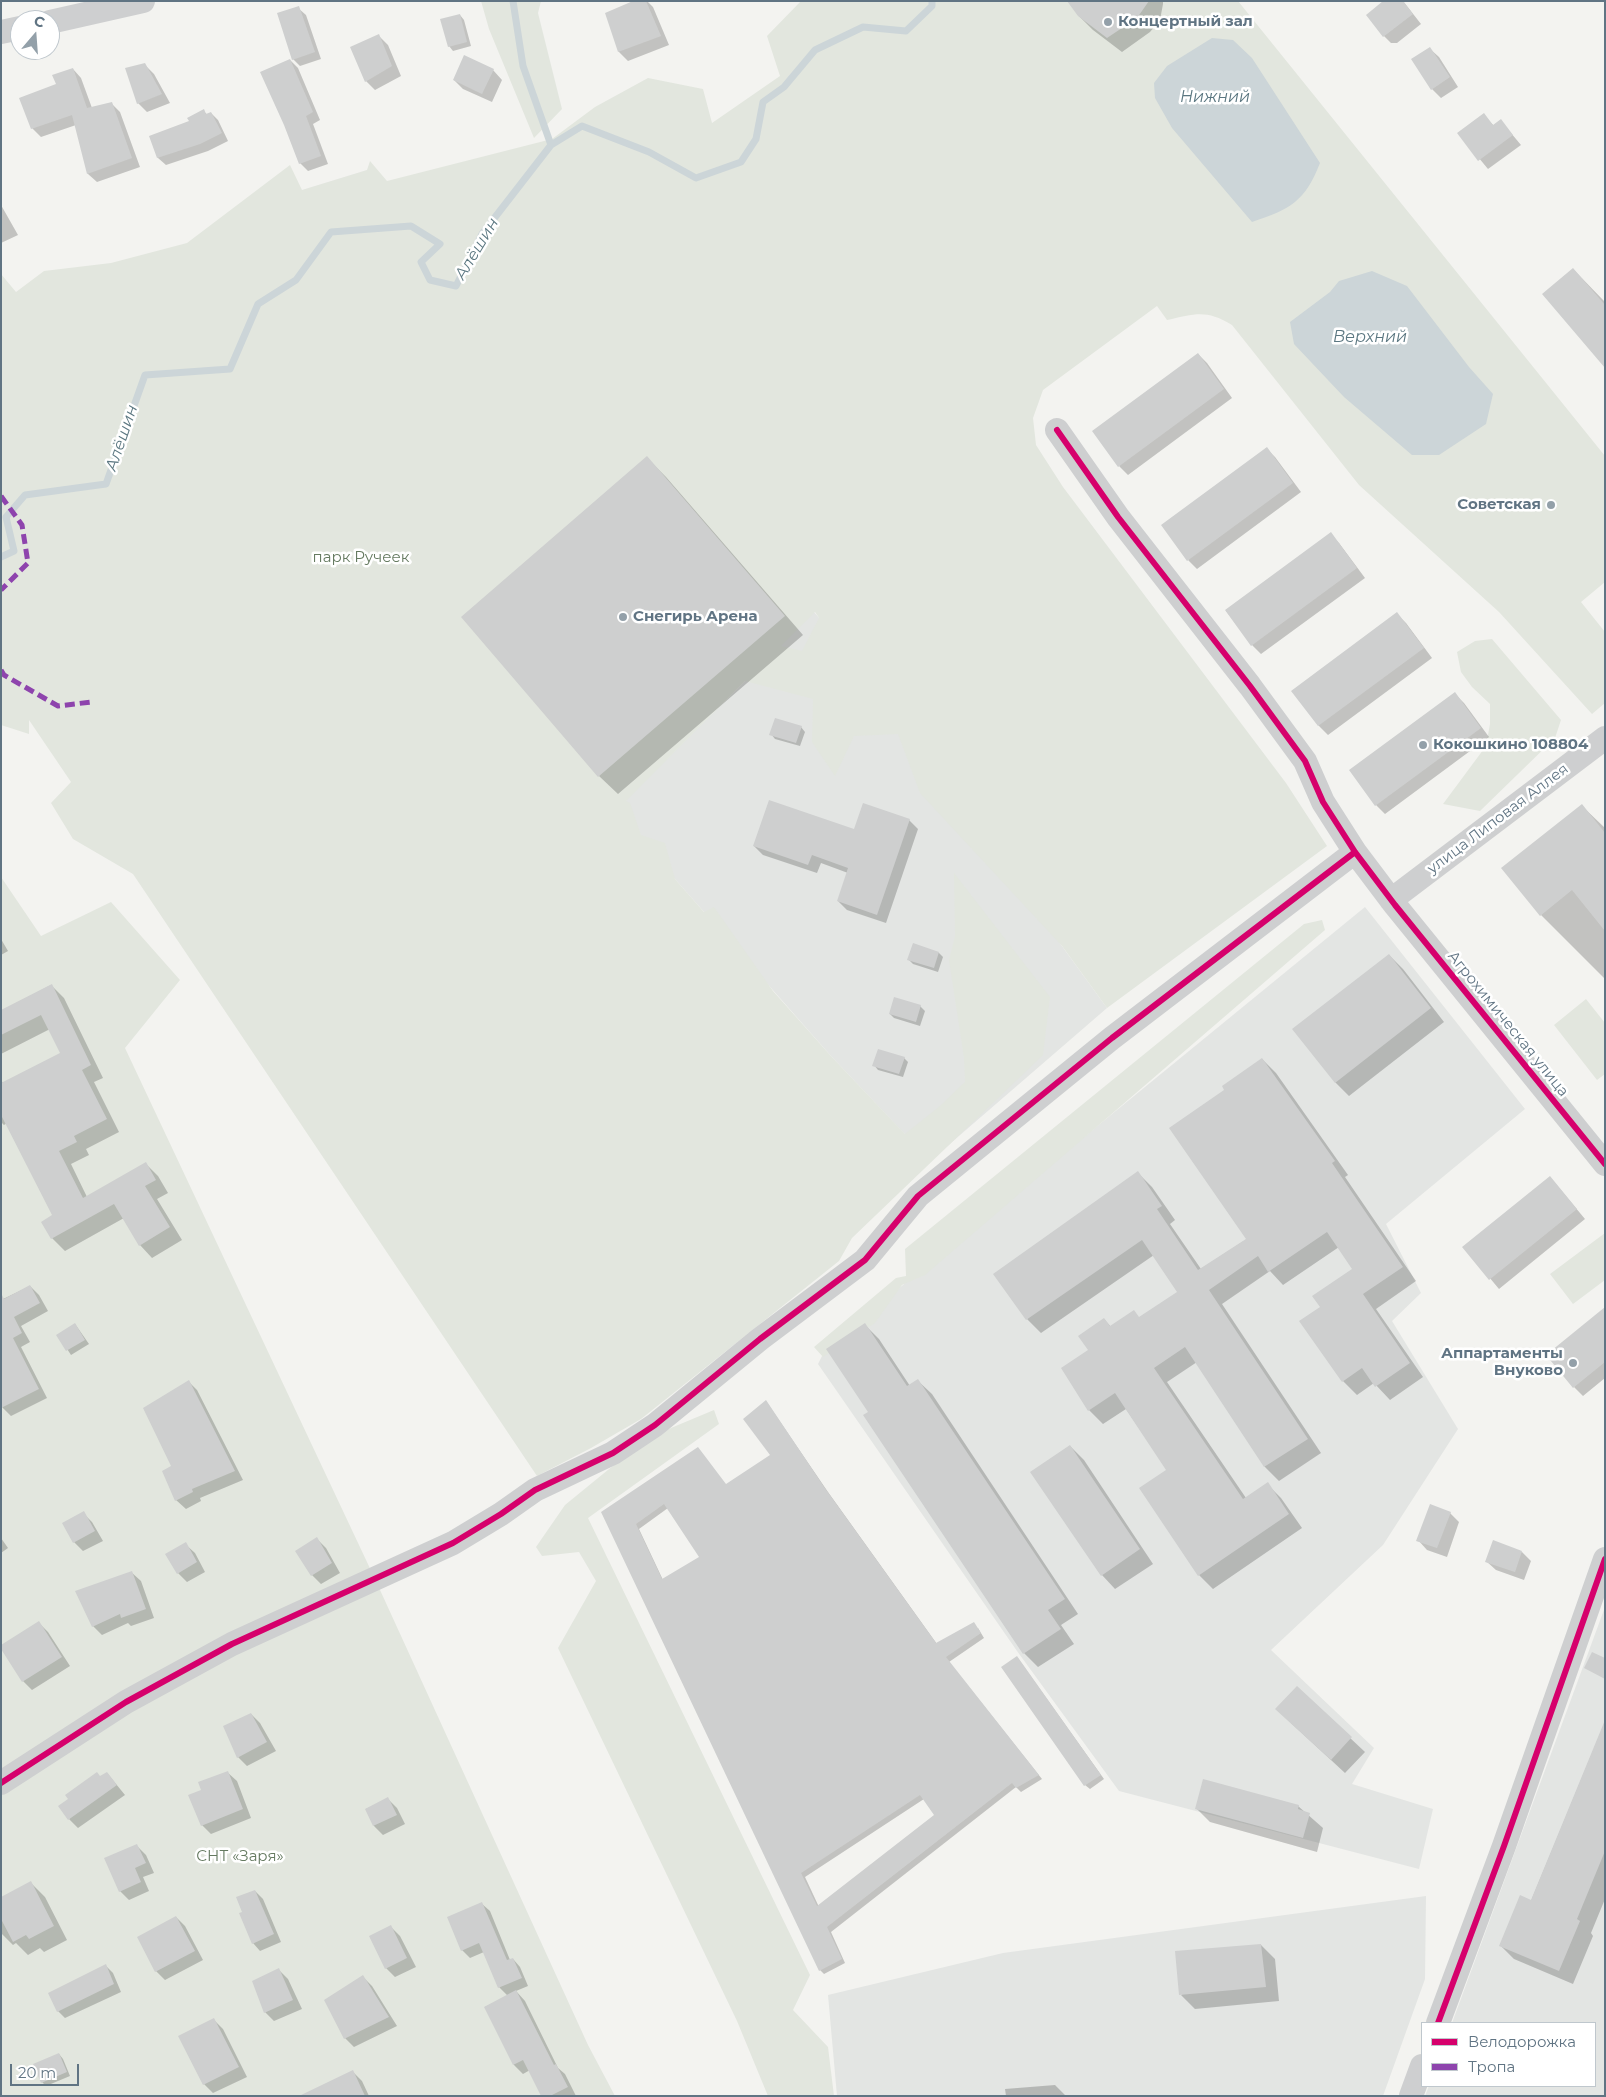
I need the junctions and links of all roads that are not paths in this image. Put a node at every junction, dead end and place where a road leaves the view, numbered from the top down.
1 (143, 1) edge
2 (60, 20) edge
3 (1057, 430) dead end
4 (1605, 738) edge
5 (1355, 852) junction
6 (1392, 900) junction
7 (1605, 1164) edge
8 (1605, 1559) edge
9 (1, 1783) edge
10 (1438, 2022) edge
11 (1421, 2069) edge
12 (1411, 2096) edge

1 - 2 street
3 - 5 street, Агрохимическая улица
4 - 6 street, улица Липовая Аллея
5 - 6 street, Агрохимическая улица
5 - 9 street
6 - 7 street, Агрохимическая улица
8 - 10 street
11 - 12 street

